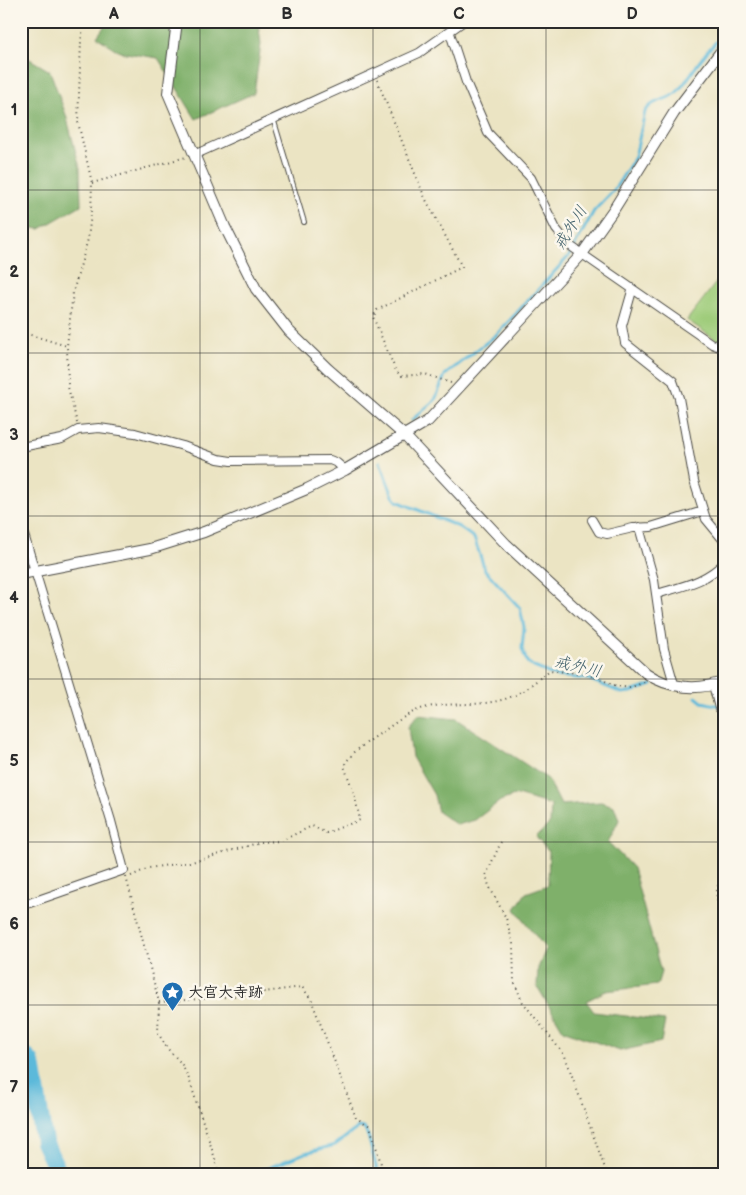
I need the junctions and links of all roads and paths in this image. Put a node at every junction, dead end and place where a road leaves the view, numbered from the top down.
1 (84, 21) edge
2 (177, 21) edge
3 (464, 21) edge
4 (450, 33) junction
5 (725, 46) edge
6 (375, 73) junction
7 (273, 118) junction
8 (194, 155) junction
9 (92, 183) junction
10 (304, 222) dead end
11 (582, 254) junction
12 (632, 291) junction
13 (21, 332) edge
14 (67, 346) junction
15 (725, 350) edge
16 (447, 380) dead end
17 (78, 430) junction
18 (404, 435) junction
19 (21, 447) edge
20 (345, 470) junction
21 (704, 511) junction
22 (592, 520) dead end
23 (21, 525) edge
24 (639, 528) junction
25 (725, 542) edge
26 (725, 562) edge
27 (34, 570) junction
28 (21, 574) edge
29 (657, 594) junction
30 (651, 677) junction
31 (725, 681) edge
32 (674, 684) junction
33 (713, 685) junction
34 (720, 707) edge
35 (501, 842) dead end
36 (725, 872) edge
37 (125, 874) junction
38 (21, 906) edge
39 (725, 924) edge
40 (159, 1002) junction
41 (220, 1173) edge
42 (384, 1174) edge
43 (606, 1174) edge

1 - 9 path
2 - 8 street
3 - 4 street
4 - 6 street
4 - 11 street
5 - 11 street
6 - 7 street
6 - 16 path
7 - 8 street
7 - 10 lane
8 - 9 path
8 - 18 street
9 - 14 path
11 - 12 street
11 - 18 street
12 - 15 street
12 - 21 street
13 - 14 path
14 - 17 path
17 - 19 street
17 - 20 street
18 - 20 street
18 - 30 street
20 - 27 street
21 - 24 street
21 - 25 street
22 - 24 street
23 - 27 street
24 - 29 street
26 - 29 street
27 - 28 street
27 - 37 street
29 - 32 street
30 - 32 street
30 - 37 path
31 - 33 street
32 - 33 street
33 - 34 street
35 - 43 path
36 - 39 path
37 - 38 street
37 - 40 path
40 - 41 path
40 - 42 path

